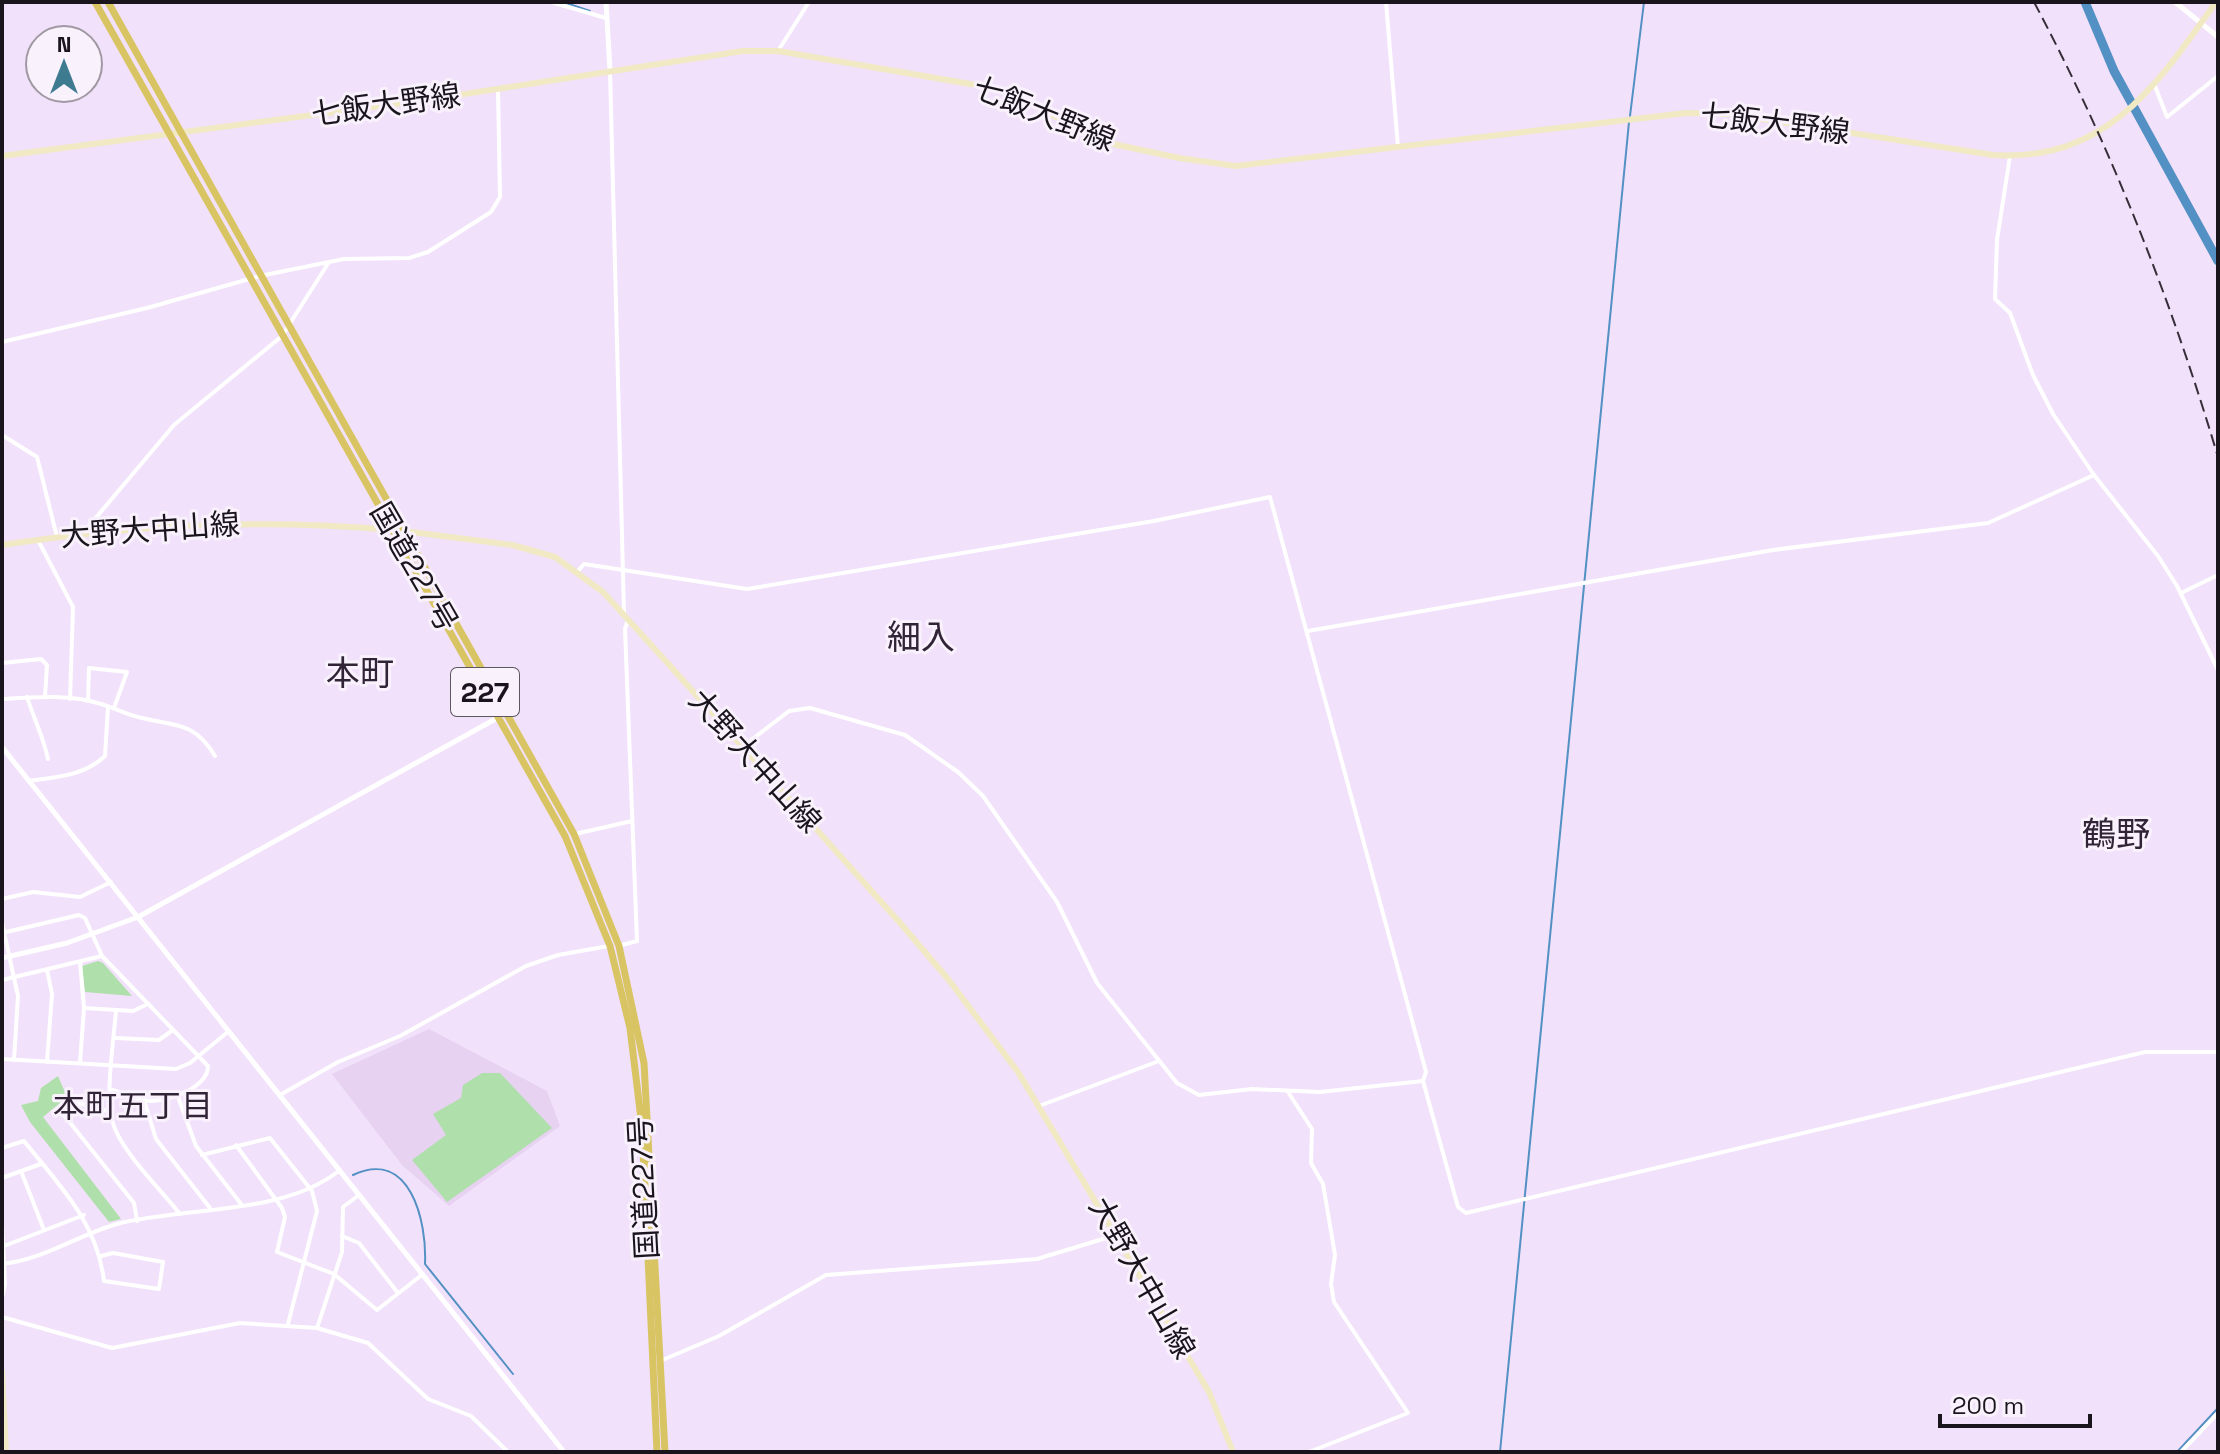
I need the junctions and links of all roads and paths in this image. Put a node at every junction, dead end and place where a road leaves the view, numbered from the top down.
1 (95, 2) edge
2 (108, 2) edge
3 (551, 2) edge
4 (606, 2) edge
5 (809, 2) edge
6 (1386, 2) edge
7 (2175, 2) edge
8 (2216, 2) edge
9 (606, 18) junction
10 (2202, 21) junction
11 (2218, 37) edge
12 (778, 51) junction
13 (610, 71) junction
14 (2218, 76) edge
15 (2153, 88) junction
16 (498, 89) junction
17 (180, 133) junction
18 (171, 134) junction
19 (1398, 147) junction
20 (2, 156) edge
21 (2010, 156) junction
22 (329, 262) junction
23 (260, 276) junction
24 (251, 279) junction
25 (289, 328) junction
26 (2, 335) edge
27 (282, 336) junction
28 (3, 342) edge
29 (2, 435) edge
30 (2094, 475) junction
31 (393, 530) junction
32 (404, 531) junction
33 (83, 533) junction
34 (57, 537) junction
35 (38, 540) junction
36 (2, 545) edge
37 (578, 571) junction
38 (623, 572) junction
39 (2218, 575) edge
40 (2181, 593) junction
41 (626, 618) junction
42 (1308, 631) junction
43 (2, 663) edge
44 (2218, 670) edge
45 (27, 697) junction
46 (45, 697) junction
47 (2, 699) edge
48 (70, 699) junction
49 (88, 701) junction
50 (111, 707) junction
51 (503, 715) junction
52 (2, 747) edge
53 (742, 747) junction
54 (215, 756) dead end
55 (48, 759) dead end
56 (29, 781) junction
57 (633, 821) junction
58 (574, 834) junction
59 (565, 836) junction
60 (111, 882) junction
61 (2, 899) edge
62 (138, 917) junction
63 (2, 923) edge
64 (3, 932) edge
65 (94, 934) junction
66 (614, 946) junction
67 (10, 956) junction
68 (102, 956) junction
69 (2, 958) edge
70 (80, 962) junction
71 (47, 970) junction
72 (15, 977) junction
73 (2, 980) edge
74 (148, 1004) junction
75 (84, 1008) junction
76 (116, 1010) junction
77 (173, 1030) junction
78 (229, 1031) junction
79 (115, 1038) junction
80 (2218, 1052) edge
81 (199, 1056) junction
82 (2, 1059) edge
83 (14, 1060) junction
84 (1159, 1061) junction
85 (47, 1062) junction
86 (80, 1064) junction
87 (113, 1066) junction
88 (1423, 1081) junction
89 (112, 1090) junction
90 (1288, 1092) junction
91 (177, 1094) junction
92 (280, 1095) junction
93 (144, 1100) junction
94 (1039, 1106) junction
95 (111, 1112) junction
96 (236, 1145) junction
97 (2, 1148) edge
98 (202, 1155) junction
99 (42, 1163) junction
100 (340, 1170) junction
101 (21, 1171) junction
102 (2, 1178) edge
103 (312, 1191) junction
104 (359, 1195) junction
105 (277, 1198) junction
106 (241, 1204) junction
107 (210, 1208) junction
108 (180, 1214) junction
109 (84, 1215) junction
110 (137, 1221) junction
111 (2, 1223) edge
112 (44, 1230) junction
113 (92, 1234) junction
114 (1116, 1235) junction
115 (342, 1236) junction
116 (4, 1246) edge
117 (101, 1256) junction
118 (4, 1264) edge
119 (305, 1264) junction
120 (334, 1274) junction
121 (423, 1274) junction
122 (399, 1294) junction
123 (2, 1298) edge
124 (2, 1317) edge
125 (288, 1324) junction
126 (317, 1328) junction
127 (656, 1361) junction
128 (2, 1372) edge
129 (2218, 1413) edge
130 (6, 1452) edge
131 (508, 1452) edge
132 (564, 1452) edge
133 (657, 1452) edge
134 (665, 1452) edge
135 (1233, 1452) edge
136 (1309, 1452) edge
137 (2181, 1452) edge

1 - 18 highway, 国道227号 / 227
2 - 17 highway, 国道227号 / 227
3 - 9 street
4 - 9 street
5 - 12 street
6 - 19 street
7 - 10 street
8 - 10 main road, 七飯大野線
9 - 13 street
10 - 11 street
10 - 15 main road, 七飯大野線
12 - 13 main road, 七飯大野線
12 - 19 main road, 七飯大野線
13 - 16 main road, 七飯大野線
13 - 38 street
14 - 15 street
15 - 21 main road, 七飯大野線
16 - 17 main road, 七飯大野線
16 - 22 street
17 - 18 main road, 七飯大野線
17 - 23 highway, 国道227号 / 227
18 - 20 main road, 七飯大野線
18 - 24 highway, 国道227号 / 227
19 - 21 main road, 七飯大野線
21 - 30 street
22 - 23 street
22 - 25 street
23 - 24 street
23 - 25 highway, 国道227号 / 227
24 - 27 highway, 国道227号 / 227
24 - 28 street
25 - 27 street
25 - 32 highway, 国道227号 / 227
26 - 28 street
27 - 31 highway, 国道227号 / 227
27 - 33 street
29 - 34 street
30 - 40 street
30 - 42 street
31 - 32 main road, 大野大中山線
31 - 33 main road, 大野大中山線
31 - 51 highway, 国道227号 / 227
32 - 37 main road, 大野大中山線
32 - 51 highway, 国道227号 / 227
33 - 34 main road, 大野大中山線
34 - 35 main road, 大野大中山線
35 - 36 main road, 大野大中山線
35 - 48 street
37 - 38 street
37 - 41 main road, 大野大中山線
38 - 41 street
38 - 42 street
39 - 40 street
40 - 44 street
41 - 53 main road, 大野大中山線
41 - 57 street
42 - 88 street
43 - 46 street
45 - 46 street
45 - 47 street
45 - 55 street
46 - 48 street
48 - 49 street
49 - 50 street
49 - 50 street
50 - 54 street
50 - 56 street
51 - 58 highway, 国道227号 / 227
51 - 59 highway, 国道227号 / 227
51 - 62 street
52 - 56 street
53 - 84 street
53 - 94 main road, 大野大中山線
56 - 60 street
57 - 58 street
57 - 66 street
58 - 59 street
58 - 66 highway, 国道227号 / 227
59 - 66 highway, 国道227号 / 227
60 - 61 street
60 - 62 street
62 - 65 street
62 - 78 street
63 - 64 street
64 - 65 street
64 - 67 street
65 - 67 street
65 - 68 street
66 - 92 street
66 - 127 highway, 国道227号 / 227
67 - 69 street
67 - 72 street
68 - 70 street
68 - 74 street
70 - 71 street
70 - 75 street
71 - 72 street
71 - 85 street
72 - 73 street
72 - 83 street
74 - 76 street
74 - 77 street
75 - 76 street
75 - 86 street
76 - 79 street
77 - 79 street
77 - 81 street
78 - 81 street
78 - 92 street
79 - 87 street
80 - 88 street
81 - 87 street
81 - 91 street
82 - 83 street
83 - 85 street
84 - 90 street
84 - 94 street
85 - 86 street
86 - 87 street
87 - 89 street
88 - 90 street
89 - 93 street
89 - 95 street
90 - 136 street
91 - 93 street
91 - 98 street
92 - 100 street
93 - 107 street
94 - 114 main road, 大野大中山線
95 - 108 street
95 - 110 street
96 - 98 street
96 - 103 street
96 - 105 street
97 - 99 street
98 - 106 street
99 - 101 street
99 - 109 street
100 - 103 street
100 - 104 street
101 - 102 street
101 - 112 street
103 - 105 street
103 - 119 street
104 - 115 street
104 - 121 street
105 - 106 street
105 - 119 street
106 - 107 street
107 - 108 street
108 - 110 street
109 - 112 street
109 - 113 street
110 - 113 street
111 - 116 street
112 - 116 street
113 - 117 street
113 - 118 street
114 - 127 street
114 - 135 main road, 大野大中山線
115 - 120 street
115 - 122 street
116 - 118 street
117 - 117 street
118 - 123 street
119 - 120 street
119 - 125 street
120 - 122 street
120 - 126 street
121 - 122 street
121 - 132 street
124 - 125 street
125 - 126 street
126 - 131 street
127 - 133 highway, 国道227号 / 227
127 - 134 highway, 国道227号 / 227
128 - 130 main road
129 - 137 street

